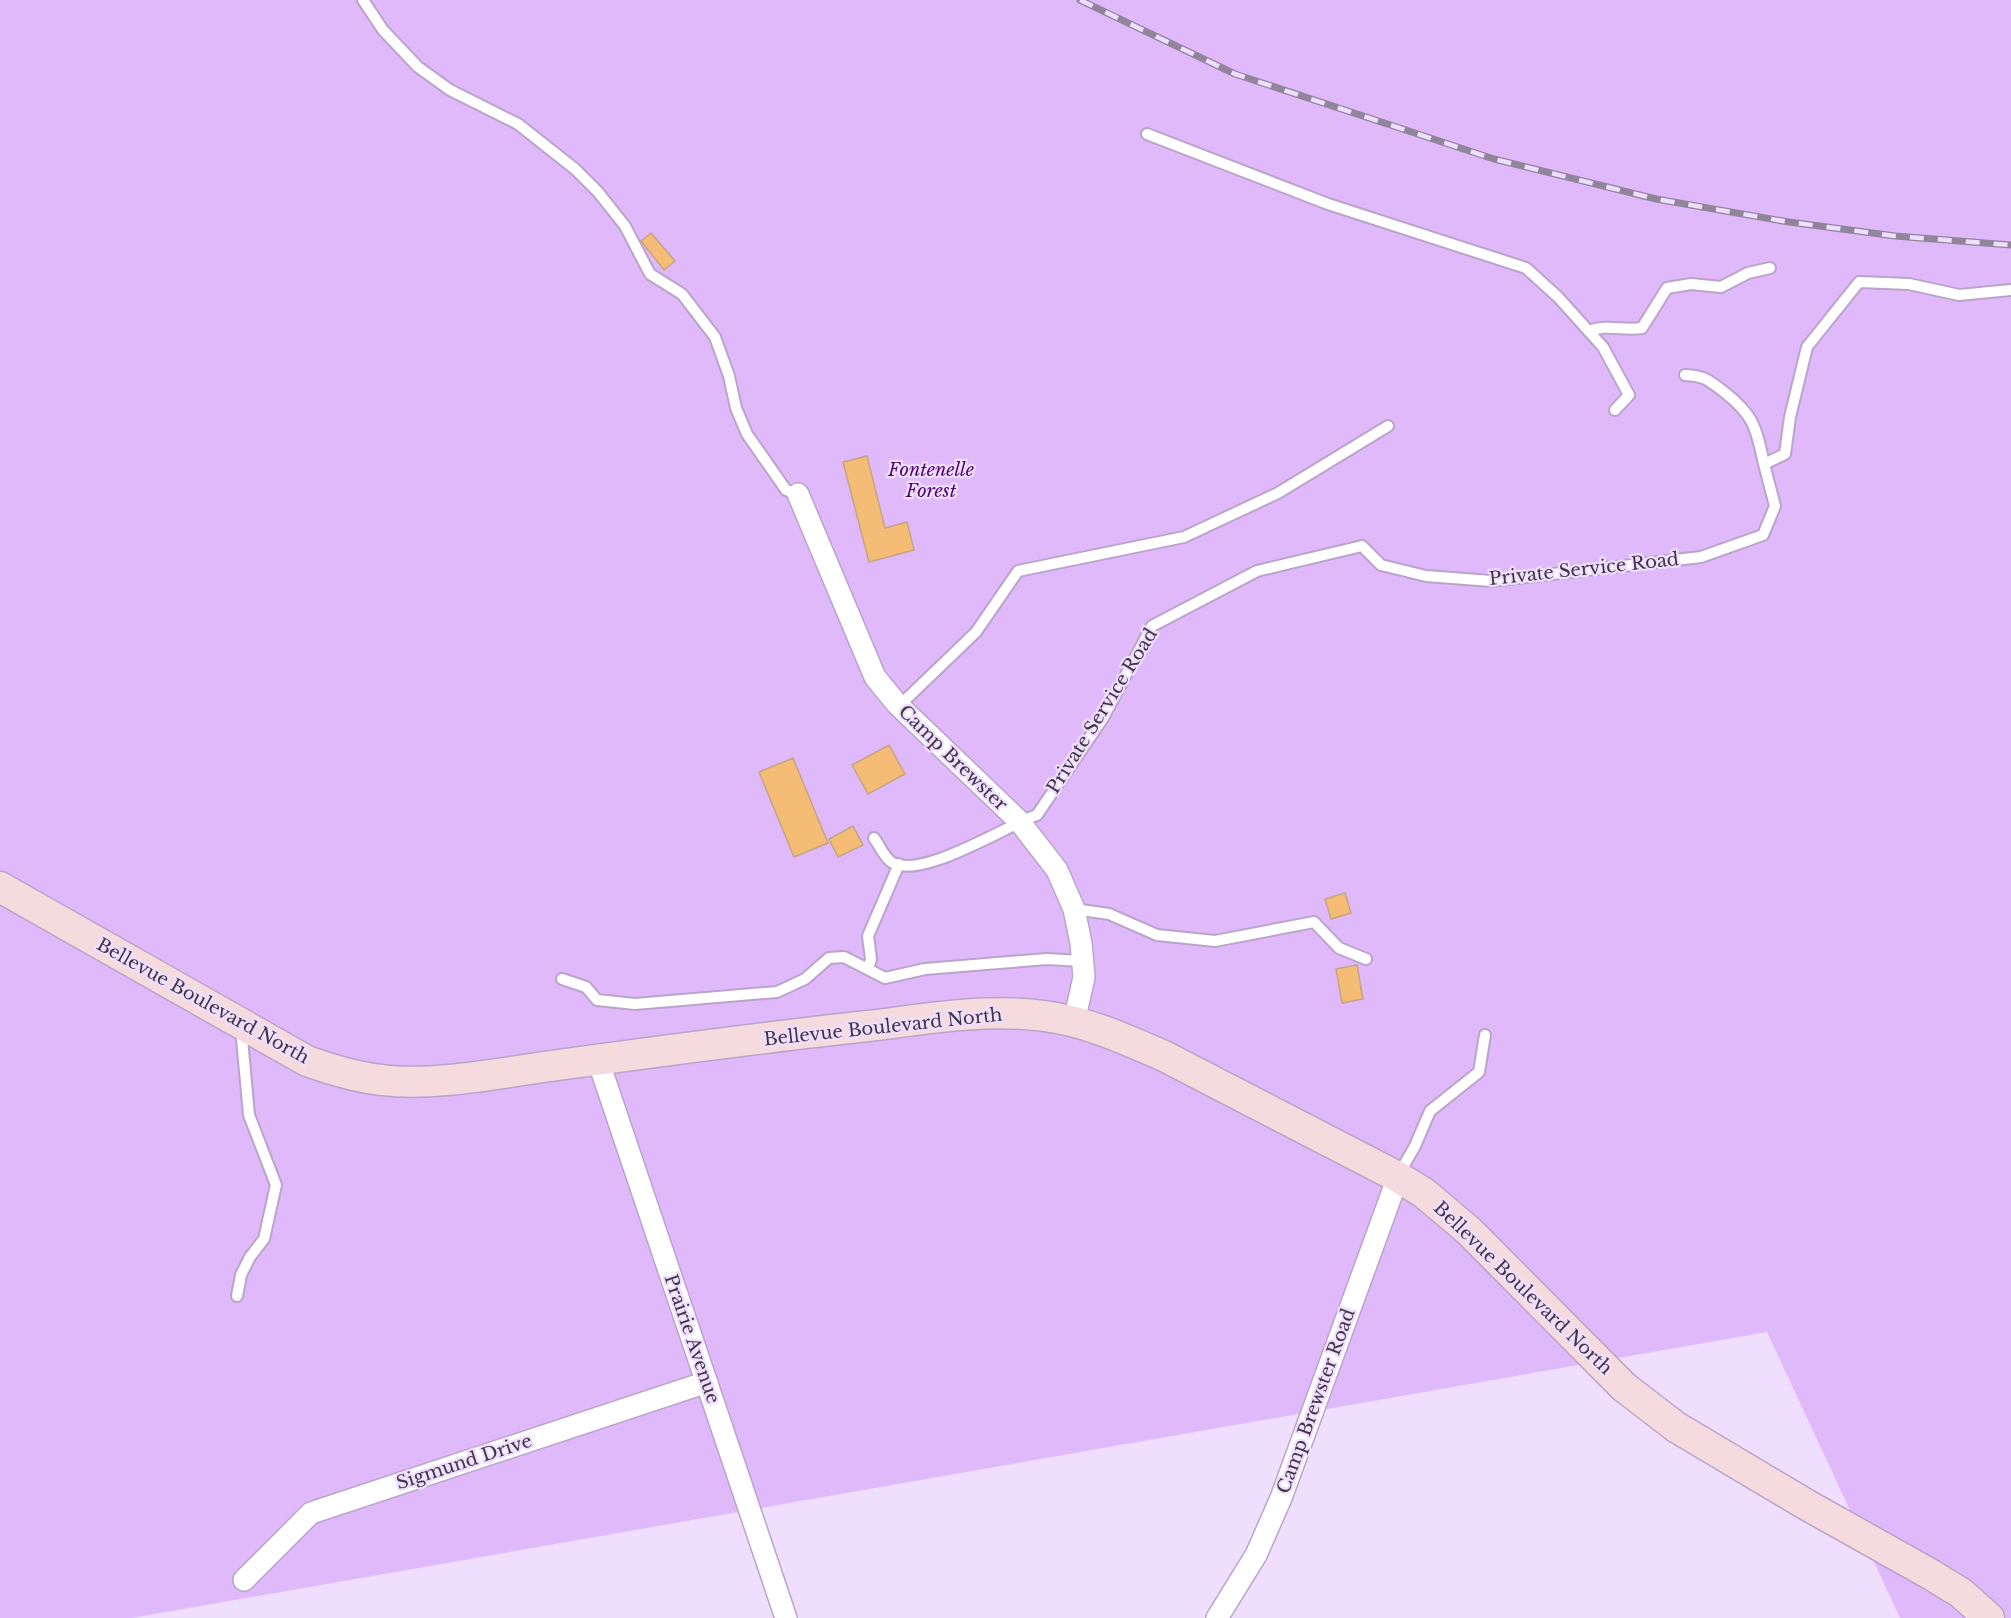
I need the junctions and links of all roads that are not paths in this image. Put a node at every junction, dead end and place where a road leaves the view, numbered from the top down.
1 (363, 0) edge
2 (1147, 134) dead end
3 (1770, 268) dead end
4 (2011, 290) edge
5 (1589, 331) junction
6 (1685, 375) dead end
7 (1615, 410) dead end
8 (1388, 426) dead end
9 (1764, 464) junction
10 (798, 494) joint
11 (899, 706) junction
12 (1019, 821) junction
13 (874, 838) dead end
14 (898, 864) junction
15 (0, 887) edge
16 (1074, 909) junction
17 (1366, 959) dead end
18 (1082, 961) junction
19 (868, 969) junction
20 (562, 979) dead end
21 (1074, 1022) junction
22 (241, 1024) junction
23 (1485, 1035) dead end
24 (598, 1060) junction
25 (1398, 1176) junction
26 (237, 1296) dead end
27 (707, 1382) junction
28 (244, 1580) dead end
29 (786, 1618) edge
30 (1217, 1618) edge
31 (1989, 1618) edge

1 - 10 lane
2 - 5 lane
3 - 5 lane
4 - 9 lane
5 - 7 lane
6 - 9 lane
8 - 11 lane
9 - 12 lane, Private Service Road
10 - 11 street, Camp Brewster
11 - 12 street, Camp Brewster
12 - 14 lane
12 - 16 street, Camp Brewster
13 - 14 lane
14 - 19 lane
15 - 22 main road, Bellevue Boulevard North
16 - 17 lane
16 - 18 street, Camp Brewster
18 - 19 lane
18 - 21 street, Camp Brewster
19 - 20 lane
21 - 24 main road, Bellevue Boulevard North
21 - 25 main road, Bellevue Boulevard North
22 - 24 main road, Bellevue Boulevard North
22 - 26 lane
23 - 25 lane
24 - 27 street, Prairie Avenue
25 - 30 street, Camp Brewster Road
25 - 31 main road, Bellevue Boulevard North
27 - 28 street, Sigmund Drive
27 - 29 street, Prairie Avenue

